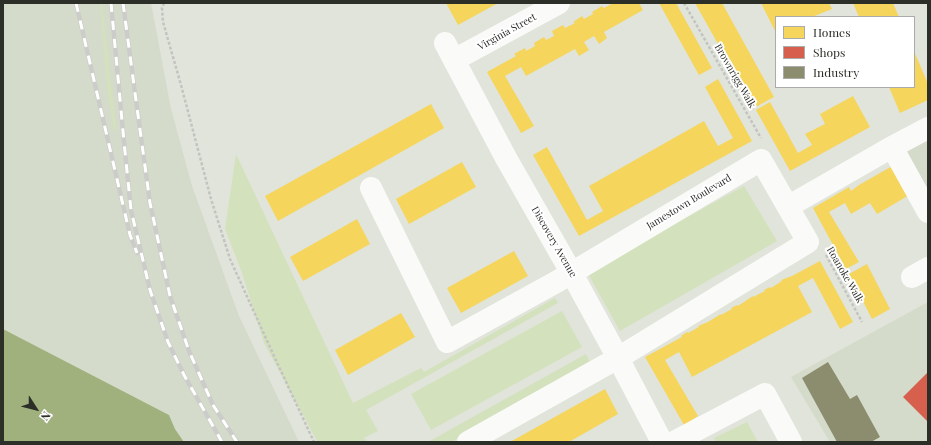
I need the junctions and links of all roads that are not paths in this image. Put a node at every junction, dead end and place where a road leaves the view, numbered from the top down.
1 (559, 3) edge
2 (450, 52) joint
3 (928, 128) edge
4 (892, 147) junction
5 (371, 188) dead end
6 (789, 206) junction
7 (928, 212) edge
8 (571, 272) junction
9 (618, 358) junction
10 (468, 442) edge
11 (662, 442) edge
12 (674, 442) edge
13 (791, 442) edge

1 - 2 street, Virginia Street
2 - 8 street, Discovery Avenue
3 - 4 street
4 - 6 street
4 - 7 street
5 - 8 street, Jamestown Boulevard
6 - 8 street, Jamestown Boulevard
6 - 9 street
8 - 9 street, Discovery Avenue
9 - 10 street
9 - 11 street, Discovery Avenue
12 - 13 street

